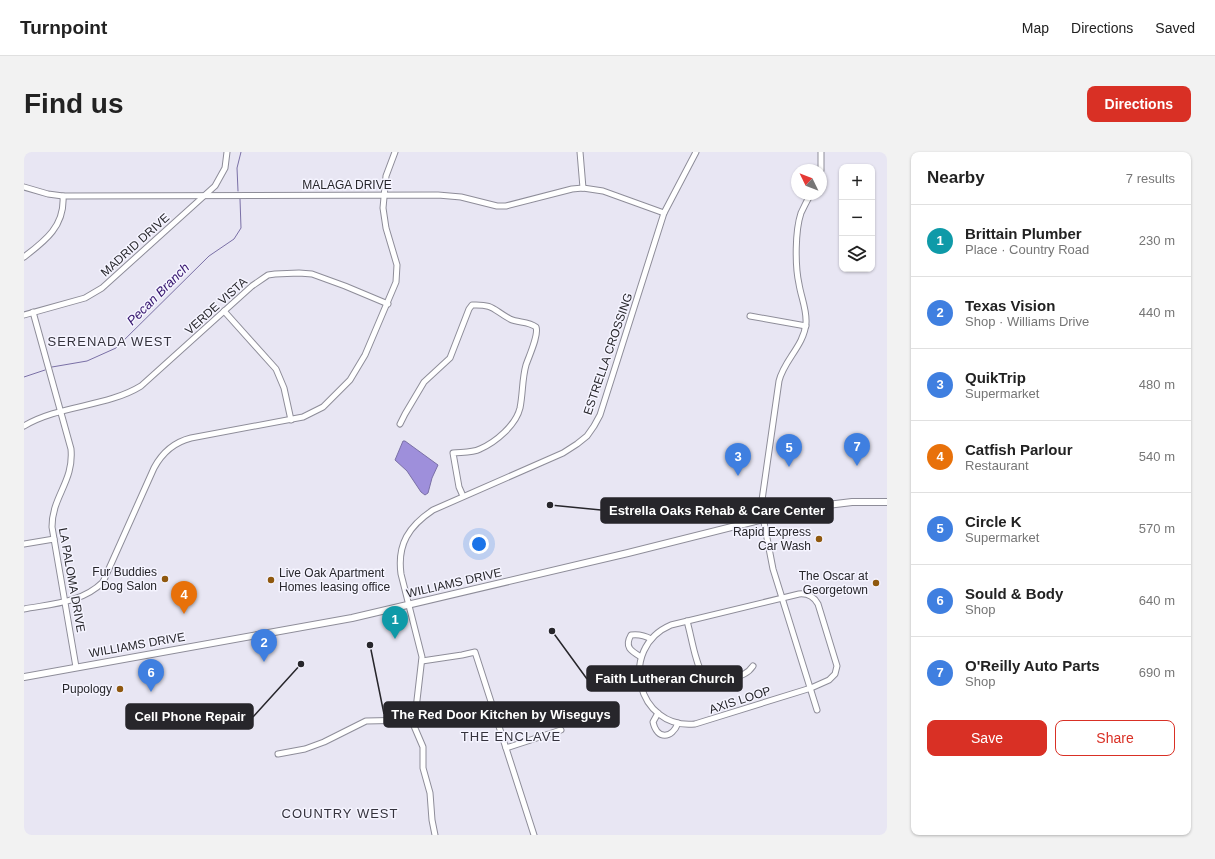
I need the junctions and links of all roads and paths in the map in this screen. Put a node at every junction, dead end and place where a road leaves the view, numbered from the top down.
1 (227, 152) edge
2 (395, 152) edge
3 (580, 152) edge
4 (696, 152) edge
5 (821, 152) edge
6 (821, 164) edge
7 (24, 187) edge
8 (583, 188) junction
9 (384, 195) junction
10 (63, 196) junction
11 (205, 196) junction
12 (808, 200) edge
13 (664, 213) junction
14 (24, 257) edge
15 (388, 304) junction
16 (224, 311) junction
17 (33, 312) junction
18 (24, 315) edge
19 (750, 316) dead end
20 (806, 326) junction
21 (60, 412) junction
22 (291, 420) junction
23 (400, 424) dead end
24 (24, 426) edge
25 (463, 496) junction
26 (887, 502) edge
27 (763, 520) junction
28 (54, 539) junction
29 (24, 544) edge
30 (781, 598) junction
31 (65, 602) junction
32 (409, 605) junction
33 (24, 609) edge
34 (687, 621) junction
35 (651, 639) junction
36 (641, 657) junction
37 (422, 661) junction
38 (753, 666) dead end
39 (76, 667) junction
40 (24, 676) edge
41 (810, 688) junction
42 (817, 710) dead end
43 (658, 713) junction
44 (414, 720) junction
45 (678, 723) junction
46 (562, 730) dead end
47 (506, 748) junction
48 (278, 754) dead end
49 (435, 835) edge
50 (534, 835) edge

1 - 11 street, MADRID DRIVE
2 - 9 street
3 - 8 street
4 - 13 street, ESTRELLA CROSSING
5 - 6 street
7 - 10 street, MALAGA DRIVE
8 - 9 street, MALAGA DRIVE
8 - 13 street, MALAGA DRIVE
9 - 11 street, MALAGA DRIVE
9 - 15 street
10 - 11 street, MALAGA DRIVE
10 - 14 street
11 - 17 street, MADRID DRIVE
12 - 20 street
13 - 25 street, ESTRELLA CROSSING
15 - 16 street, VERDE VISTA
15 - 22 street
16 - 21 street, VERDE VISTA
16 - 22 street
17 - 18 street, MADRID DRIVE
17 - 21 street, LA PALOMA DRIVE
19 - 20 street
20 - 27 street
21 - 24 street, VERDE VISTA
21 - 28 street, LA PALOMA DRIVE
22 - 31 street
23 - 25 street
25 - 32 street, ESTRELLA CROSSING
26 - 27 main road, WILLIAMS DRIVE
27 - 30 street
27 - 32 main road, WILLIAMS DRIVE
28 - 29 street
28 - 31 street, LA PALOMA DRIVE
30 - 34 street, AXIS LOOP
30 - 41 street
30 - 41 street, AXIS LOOP
31 - 33 street
31 - 39 street, LA PALOMA DRIVE
32 - 37 street, ESTRELLA CROSSING
32 - 39 main road, WILLIAMS DRIVE
34 - 35 street, AXIS LOOP
34 - 38 street
35 - 36 street, AXIS LOOP
35 - 36 street
36 - 43 street, AXIS LOOP
37 - 44 street
37 - 47 street
39 - 40 main road, WILLIAMS DRIVE
41 - 42 street
41 - 45 street, AXIS LOOP
43 - 45 street, AXIS LOOP
43 - 45 street
44 - 48 street
44 - 49 street
46 - 47 street
47 - 50 street

